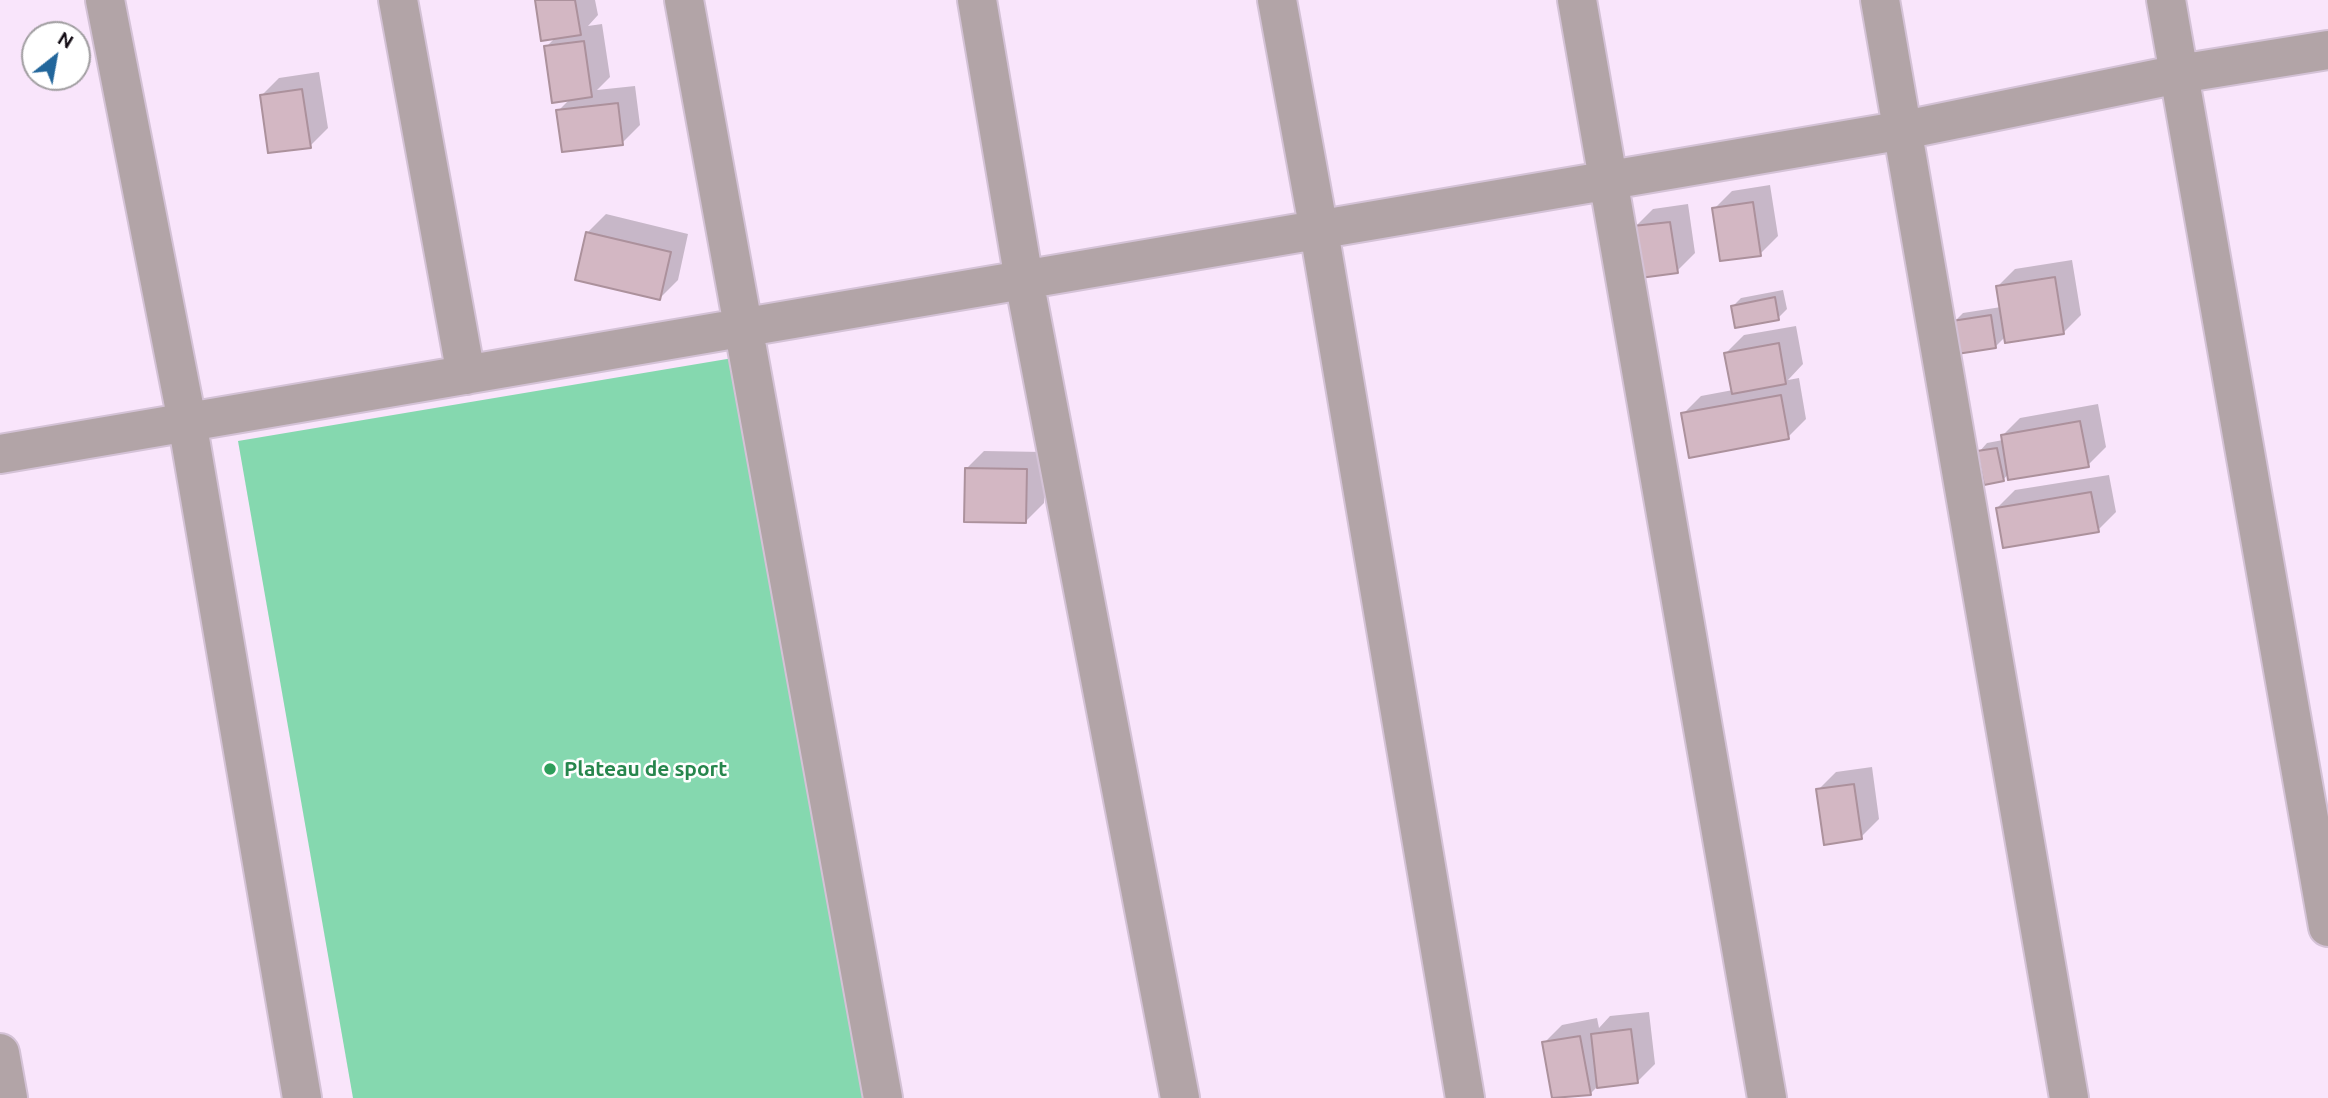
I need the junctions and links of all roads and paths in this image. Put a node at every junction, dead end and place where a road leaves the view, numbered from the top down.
1 (105, 0) edge
2 (398, 0) edge
3 (684, 0) edge
4 (977, 0) edge
5 (1277, 0) edge
6 (1577, 0) edge
7 (1880, 0) edge
8 (2166, 0) edge
9 (2328, 50) edge
10 (2179, 75) junction
11 (1904, 130) junction
12 (1608, 181) junction
13 (1319, 231) junction
14 (1024, 280) junction
15 (744, 329) junction
16 (466, 375) junction
17 (187, 421) junction
18 (0, 454) edge
19 (2328, 927) edge
20 (0, 1053) edge
21 (8, 1098) edge
22 (302, 1098) edge
23 (883, 1098) edge
24 (1180, 1098) edge
25 (1465, 1098) edge
26 (1767, 1098) edge
27 (2068, 1098) edge

1 - 17 street
2 - 16 street
3 - 15 street
4 - 14 street
5 - 13 street
6 - 12 street
7 - 11 street
8 - 10 street
9 - 10 street
10 - 11 street
10 - 19 street
11 - 12 street
11 - 27 street
12 - 13 street
12 - 26 street
13 - 14 street
13 - 25 street
14 - 15 street
14 - 24 street
15 - 16 street
15 - 23 street
16 - 17 street
17 - 18 street
17 - 22 street
20 - 21 street

